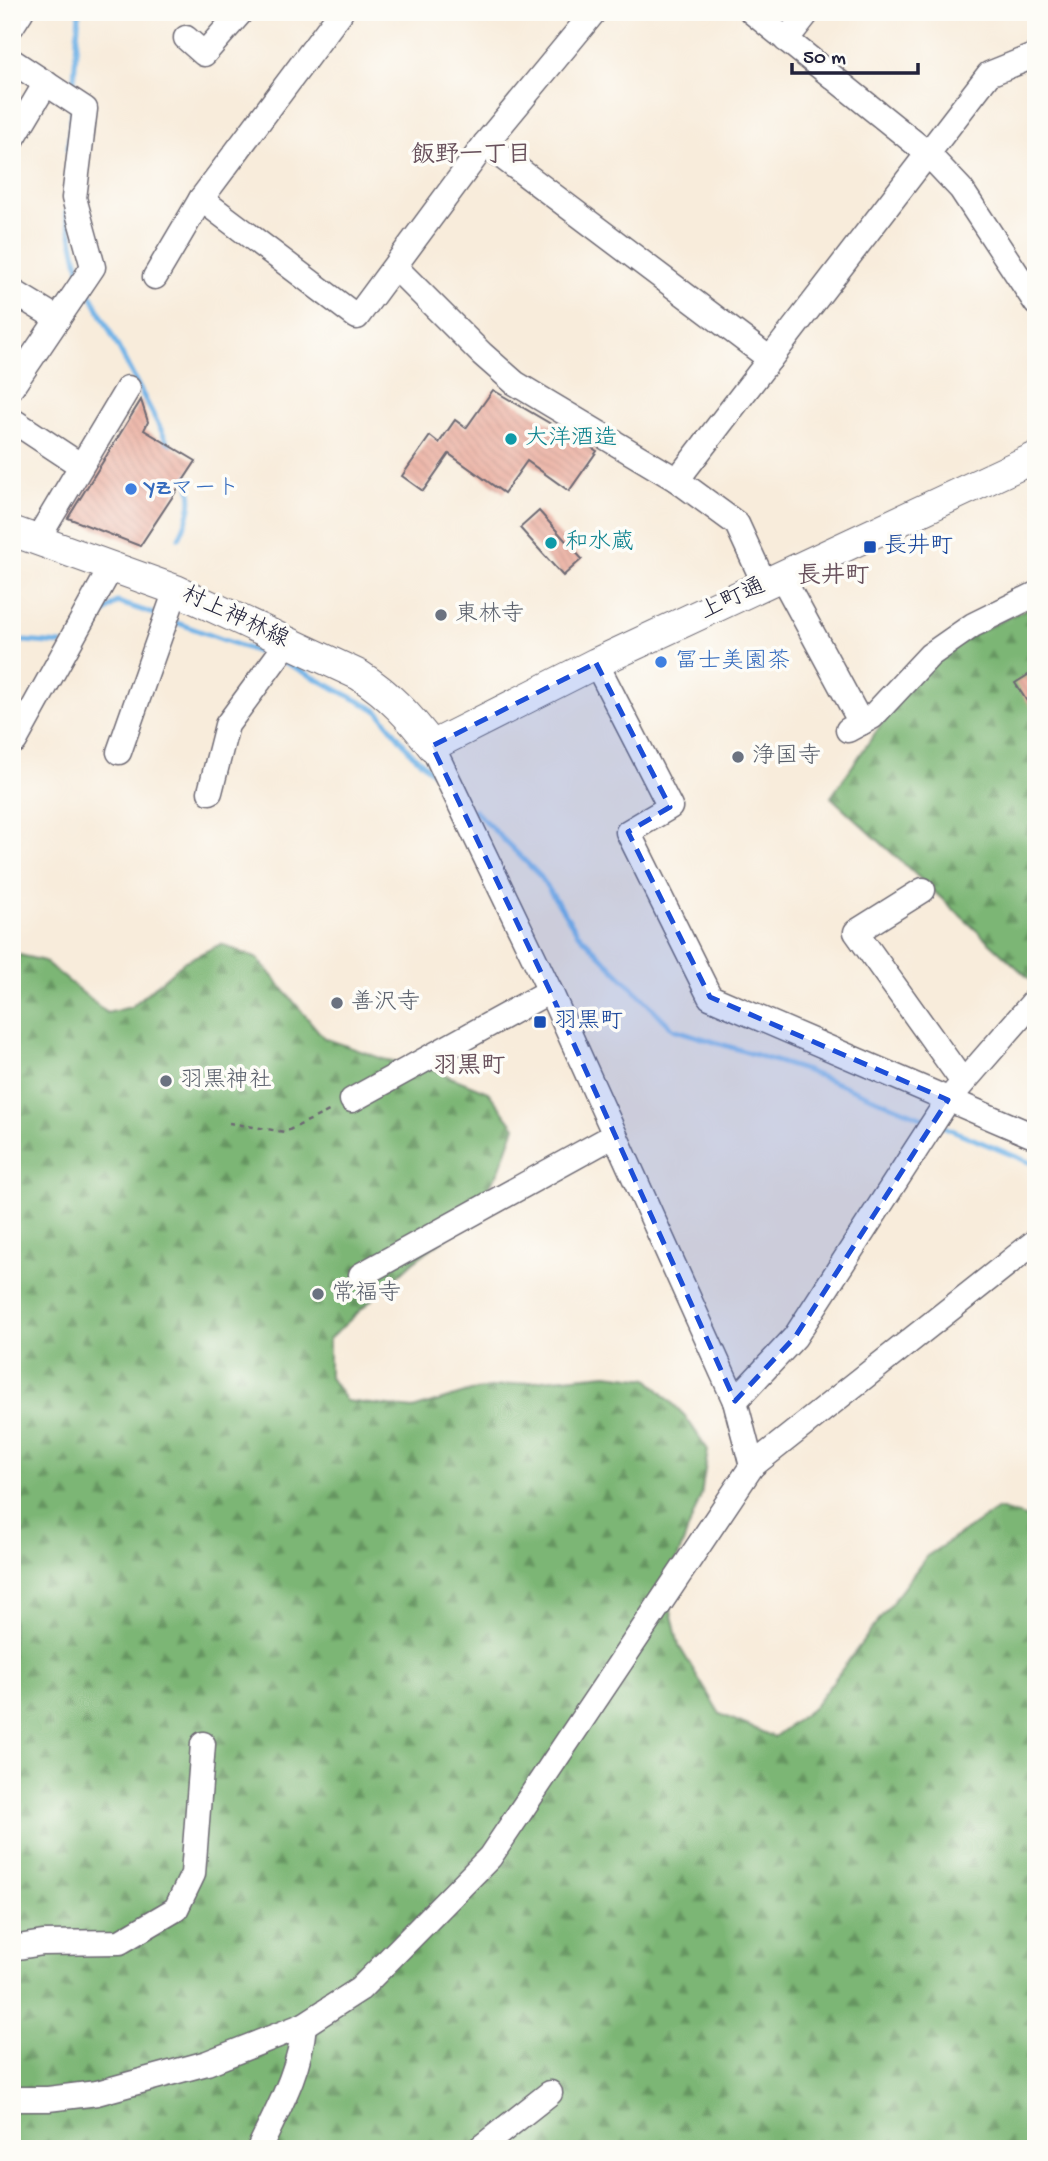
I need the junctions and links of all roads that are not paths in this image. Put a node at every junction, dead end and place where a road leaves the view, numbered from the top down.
1 (21, 12) edge
2 (242, 12) edge
3 (341, 12) edge
4 (594, 12) edge
5 (752, 12) edge
6 (808, 12) edge
7 (12, 26) edge
8 (186, 38) dead end
9 (786, 40) junction
10 (1036, 55) edge
11 (12, 61) edge
12 (46, 83) junction
13 (12, 140) edge
14 (485, 144) junction
15 (926, 152) junction
16 (201, 199) junction
17 (395, 267) junction
18 (155, 277) dead end
19 (12, 290) edge
20 (1036, 303) edge
21 (58, 319) junction
22 (770, 359) junction
23 (12, 387) edge
24 (128, 388) dead end
25 (12, 420) edge
26 (1036, 457) edge
27 (80, 465) junction
28 (677, 480) junction
29 (24, 535) edge
30 (112, 566) junction
31 (774, 581) junction
32 (176, 590) junction
33 (1036, 594) edge
34 (288, 642) junction
35 (596, 663) junction
36 (15, 741) dead end
37 (432, 746) junction
38 (119, 752) dead end
39 (210, 792) dead end
40 (923, 890) dead end
41 (550, 991) junction
42 (1036, 999) edge
43 (955, 1091) junction
44 (352, 1100) road end
45 (613, 1136) junction
46 (1036, 1136) edge
47 (1036, 1241) edge
48 (361, 1275) dead end
49 (735, 1401) junction
50 (752, 1466) junction
51 (203, 1744) dead end
52 (12, 1948) edge
53 (304, 2025) junction
54 (550, 2093) dead end
55 (12, 2099) edge
56 (260, 2149) edge
57 (479, 2149) edge

1 - 7 street
2 - 8 street
3 - 16 street
4 - 14 street
5 - 9 street
6 - 9 street
9 - 15 street
10 - 15 street
11 - 12 street
12 - 13 street
12 - 21 street
14 - 17 street
14 - 22 street
15 - 20 street
15 - 22 street
16 - 17 street
16 - 18 street
17 - 28 street
19 - 21 street
21 - 23 street
22 - 28 street
24 - 27 street
25 - 27 street
26 - 31 main road, 上町通
27 - 29 street
28 - 31 street
29 - 30 main road, 村上神林線
30 - 32 main road, 村上神林線
30 - 36 street
31 - 33 street
31 - 35 main road, 上町通
32 - 34 main road, 村上神林線
32 - 38 street
34 - 37 main road, 村上神林線
34 - 39 street
35 - 37 main road, 上町通
35 - 43 street
37 - 41 street
40 - 43 street
41 - 44 street
41 - 45 street
42 - 43 street
43 - 46 street
43 - 49 street
45 - 48 street
45 - 49 street
47 - 50 street
49 - 50 street
50 - 53 street
51 - 52 street
53 - 55 street
53 - 56 street
54 - 57 street

